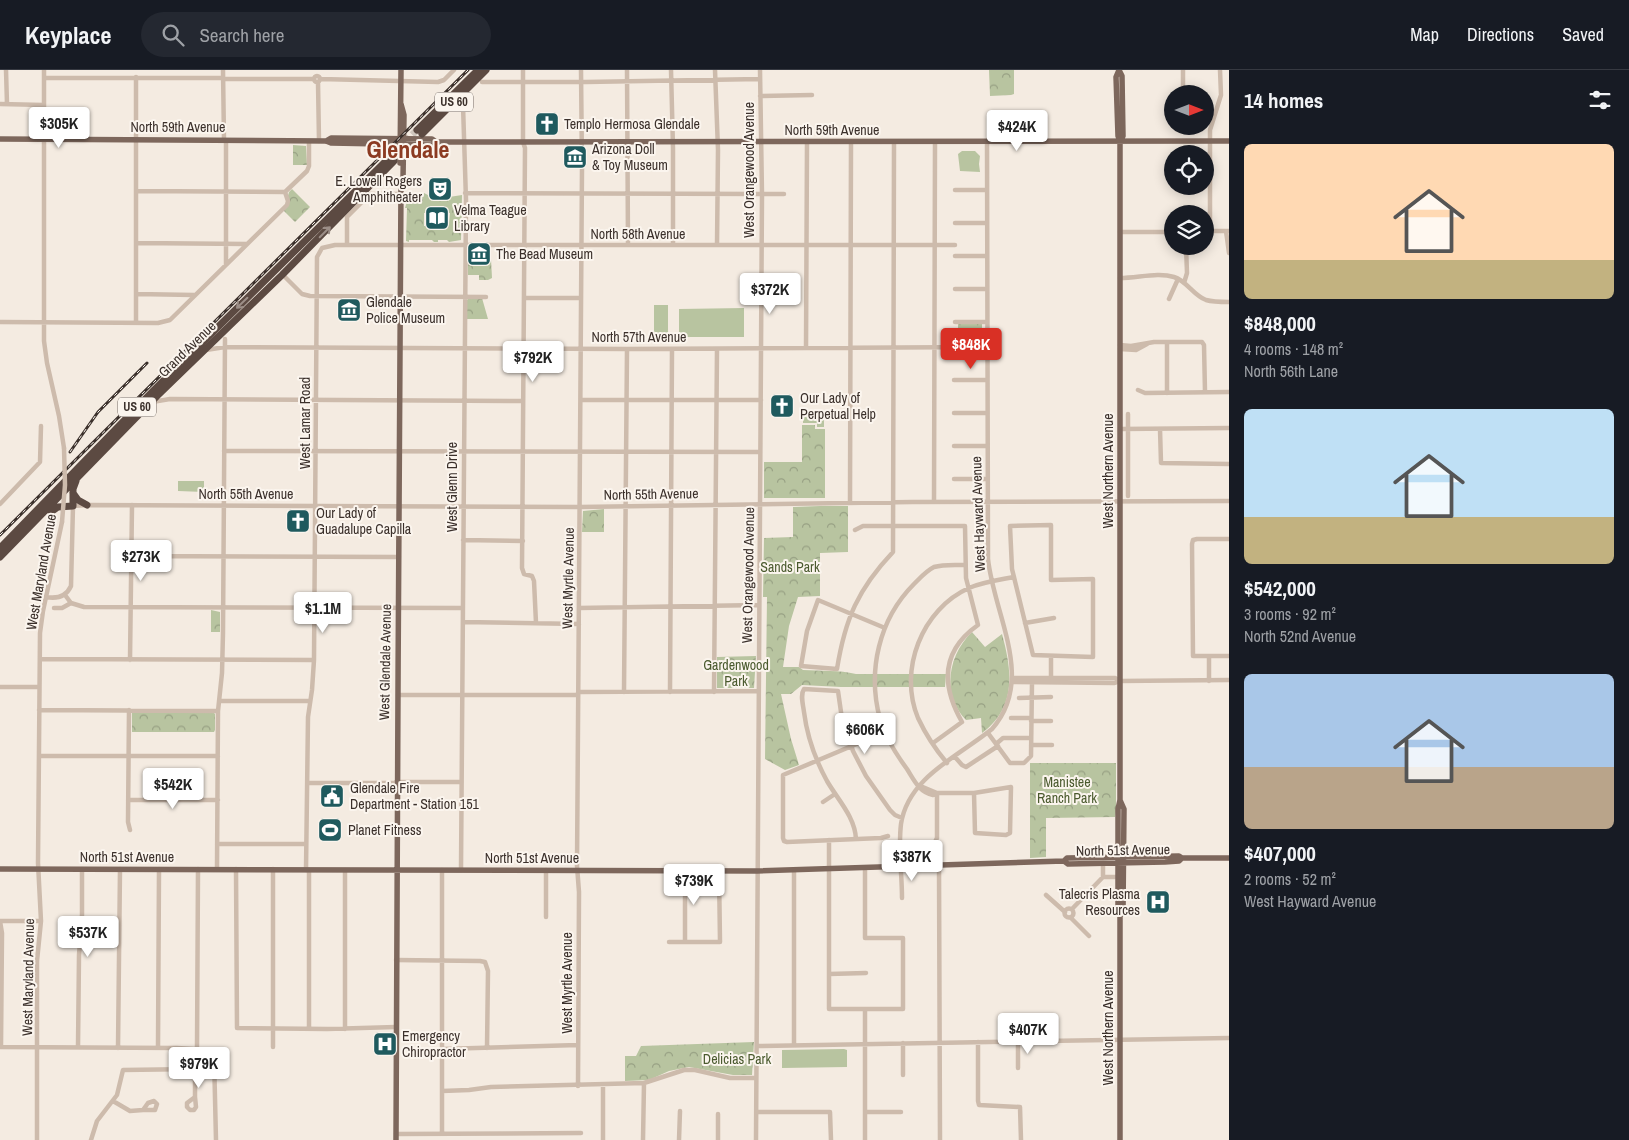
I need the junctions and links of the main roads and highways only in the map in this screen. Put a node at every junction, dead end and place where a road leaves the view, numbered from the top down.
1 (401, 70) edge
2 (478, 70) edge
3 (486, 70) edge
4 (1119, 70) edge
5 (0, 139) edge
6 (326, 141) junction
7 (402, 141) junction
8 (1229, 141) edge
9 (1120, 142) junction
10 (375, 144) junction
11 (395, 159) junction
12 (402, 185) junction
13 (280, 272) junction
14 (79, 477) junction
15 (73, 493) junction
16 (87, 505) road end
17 (0, 548) edge
18 (9, 548) junction
19 (0, 557) edge
20 (1229, 858) edge
21 (1121, 859) junction
22 (1064, 861) junction
23 (0, 869) edge
24 (396, 870) junction
25 (1120, 916) junction
26 (396, 1137) edge
27 (1120, 1140) edge

1 - 7 main road, West Glendale Avenue
2 - 3 highway, US 60
4 - 9 main road, West Northern Avenue
5 - 6 main road, North 59th Avenue
6 - 7 main road, North 59th Avenue
6 - 10 main road, North 59th Avenue
7 - 9 main road, North 59th Avenue
7 - 10 main road, North 59th Avenue
7 - 11 main road, West Glendale Avenue
7 - 12 main road, West Glendale Avenue
8 - 9 main road, North 59th Avenue
9 - 21 main road, West Northern Avenue
10 - 11 main road
11 - 12 main road, West Glendale Avenue
11 - 13 highway, Grand Avenue / US 60
12 - 24 main road, West Glendale Avenue
13 - 14 highway, Grand Avenue / US 60
13 -> 17 highway, Grand Avenue / US 60
14 - 15 highway
14 - 18 highway, Grand Avenue / US 60
15 - 16 highway
15 - 18 highway
18 - 19 highway, Grand Avenue / US 60
20 - 21 main road, North 51st Avenue
21 - 22 main road, North 51st Avenue
21 - 22 main road, North 51st Avenue
21 - 25 main road, West Northern Avenue
21 - 25 main road, West Northern Avenue
22 - 24 main road, North 51st Avenue
23 - 24 main road, North 51st Avenue
24 - 26 main road, West Glendale Avenue
25 - 27 main road, West Northern Avenue

